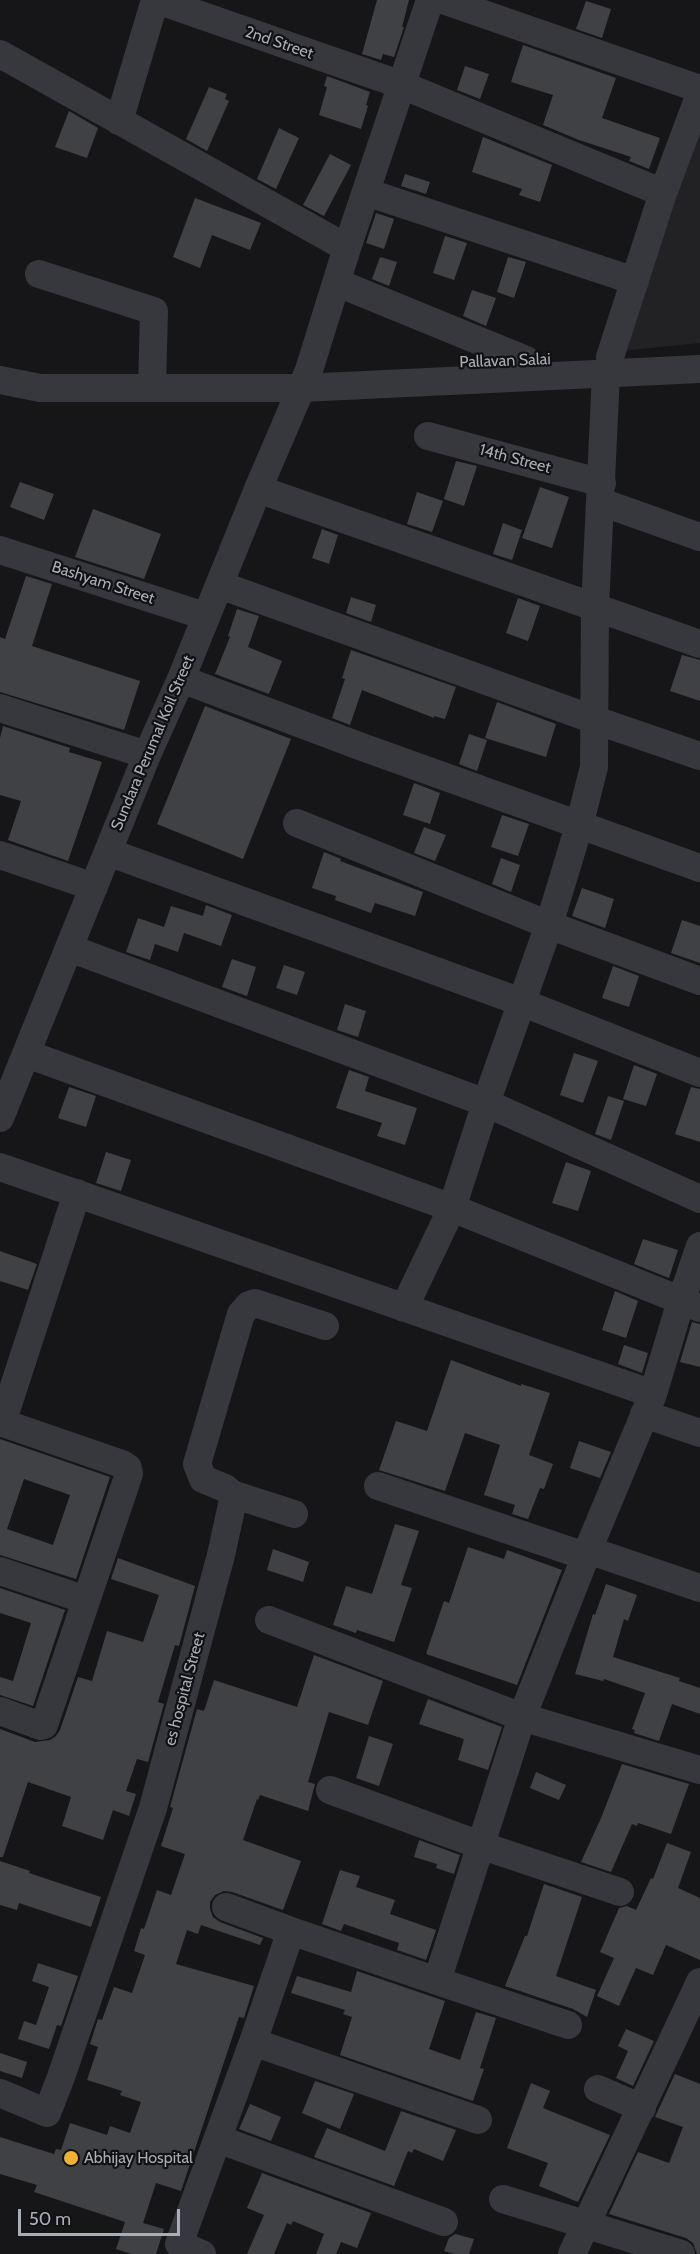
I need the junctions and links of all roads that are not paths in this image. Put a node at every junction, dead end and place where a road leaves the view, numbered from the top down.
1 (156, 0) edge
2 (430, 0) edge
3 (443, 0) edge
4 (0, 54) edge
5 (402, 85) junction
6 (700, 89) edge
7 (700, 94) edge
8 (119, 121) junction
9 (366, 192) junction
10 (663, 193) junction
11 (347, 248) junction
12 (39, 274) dead end
13 (635, 281) junction
14 (338, 283) junction
15 (700, 349) edge
16 (526, 360) junction
17 (608, 365) junction
18 (700, 369) edge
19 (305, 379) junction
20 (0, 381) edge
21 (152, 388) junction
22 (428, 436) dead end
23 (258, 489) junction
24 (602, 493) junction
25 (700, 537) edge
26 (0, 550) edge
27 (220, 585) junction
28 (595, 607) junction
29 (205, 616) junction
30 (700, 644) edge
31 (181, 679) junction
32 (0, 708) edge
33 (595, 720) junction
34 (147, 755) junction
35 (700, 756) edge
36 (297, 823) dead end
37 (579, 826) junction
38 (108, 852) junction
39 (0, 855) edge
40 (700, 868) edge
41 (94, 887) junction
42 (549, 925) junction
43 (69, 948) junction
44 (700, 981) edge
45 (521, 1002) junction
46 (27, 1054) junction
47 (700, 1073) edge
48 (486, 1103) junction
49 (0, 1118) edge
50 (0, 1167) edge
51 (77, 1194) junction
52 (700, 1199) edge
53 (452, 1208) junction
54 (700, 1246) edge
55 (690, 1305) edge
56 (404, 1308) junction
57 (325, 1326) dead end
58 (649, 1404) junction
59 (1, 1422) edge
60 (700, 1433) edge
61 (378, 1486) dead end
62 (232, 1494) junction
63 (294, 1515) dead end
64 (587, 1553) junction
65 (0, 1571) edge
66 (700, 1588) edge
67 (86, 1600) junction
68 (268, 1620) dead end
69 (0, 1711) edge
70 (522, 1717) junction
71 (700, 1770) edge
72 (330, 1790) dead end
73 (480, 1845) junction
74 (620, 1892) dead end
75 (226, 1907) dead end
76 (291, 1931) junction
77 (437, 1981) junction
78 (700, 1982) edge
79 (568, 2025) dead end
80 (253, 2042) junction
81 (598, 2089) dead end
82 (0, 2093) edge
83 (642, 2108) junction
84 (477, 2120) dead end
85 (218, 2139) junction
86 (503, 2199) dead end
87 (444, 2222) dead end
88 (586, 2224) junction
89 (185, 2251) edge
90 (572, 2254) edge
91 (681, 2254) edge

1 - 5 street, 2nd Street
1 - 8 street, 2nd Street
2 - 5 street, Sundara Perumal Koil Street
3 - 6 street
4 - 8 street
5 - 9 street, Sundara Perumal Koil Street
5 - 10 street, 2nd Street
7 - 10 street
8 - 11 street
9 - 11 street, Sundara Perumal Koil Street
9 - 13 street
10 - 13 street
11 - 14 street, Sundara Perumal Koil Street
12 - 21 street
13 - 17 street
14 - 16 street
14 - 19 street, Sundara Perumal Koil Street
15 - 17 street, Pallavan Salai
16 - 17 street, Pallavan Salai
16 - 19 street, Pallavan Salai
17 - 18 street
17 - 19 street
17 - 24 street
19 - 21 street
19 - 23 street, Sundara Perumal Koil Street
20 - 21 street
22 - 24 street, 14th Street
23 - 27 street, Sundara Perumal Koil Street
23 - 28 street
24 - 25 street, 14th Street
24 - 28 street
26 - 29 street, Bashyam Street
27 - 29 street, Sundara Perumal Koil Street
27 - 33 street
28 - 30 street
28 - 33 street
29 - 31 street, Sundara Perumal Koil Street
31 - 34 street, Sundara Perumal Koil Street
31 - 37 street
32 - 34 street
33 - 35 street
33 - 37 street
34 - 38 street, Sundara Perumal Koil Street
36 - 42 street
37 - 40 street
37 - 42 street
38 - 41 street, Sundara Perumal Koil Street
38 - 45 street
39 - 41 street
41 - 43 street, Sundara Perumal Koil Street
42 - 44 street
42 - 45 street
43 - 46 street, Sundara Perumal Koil Street
43 - 48 street
45 - 47 street
45 - 48 street
46 - 49 street, Sundara Perumal Koil Street
46 - 53 street
48 - 52 street
48 - 53 street
50 - 51 street
51 - 56 street
51 - 59 street
53 - 55 street
53 - 56 street
54 - 55 street
55 - 58 street
56 - 58 street
57 - 62 street
58 - 60 street
58 - 64 street
59 - 67 street
61 - 64 street
62 - 63 street
62 - 82 street, es hospital Street
64 - 66 street
64 - 70 street
65 - 67 street
67 - 69 street
68 - 70 street
70 - 71 street
70 - 73 street
72 - 73 street
73 - 74 street
73 - 77 street
75 - 76 street
76 - 77 street
76 - 80 street
77 - 79 street
78 - 83 street
80 - 84 street
80 - 85 street
81 - 83 street
83 - 88 street
85 - 87 street
85 - 89 street
86 - 88 street
88 - 90 street
88 - 91 street

